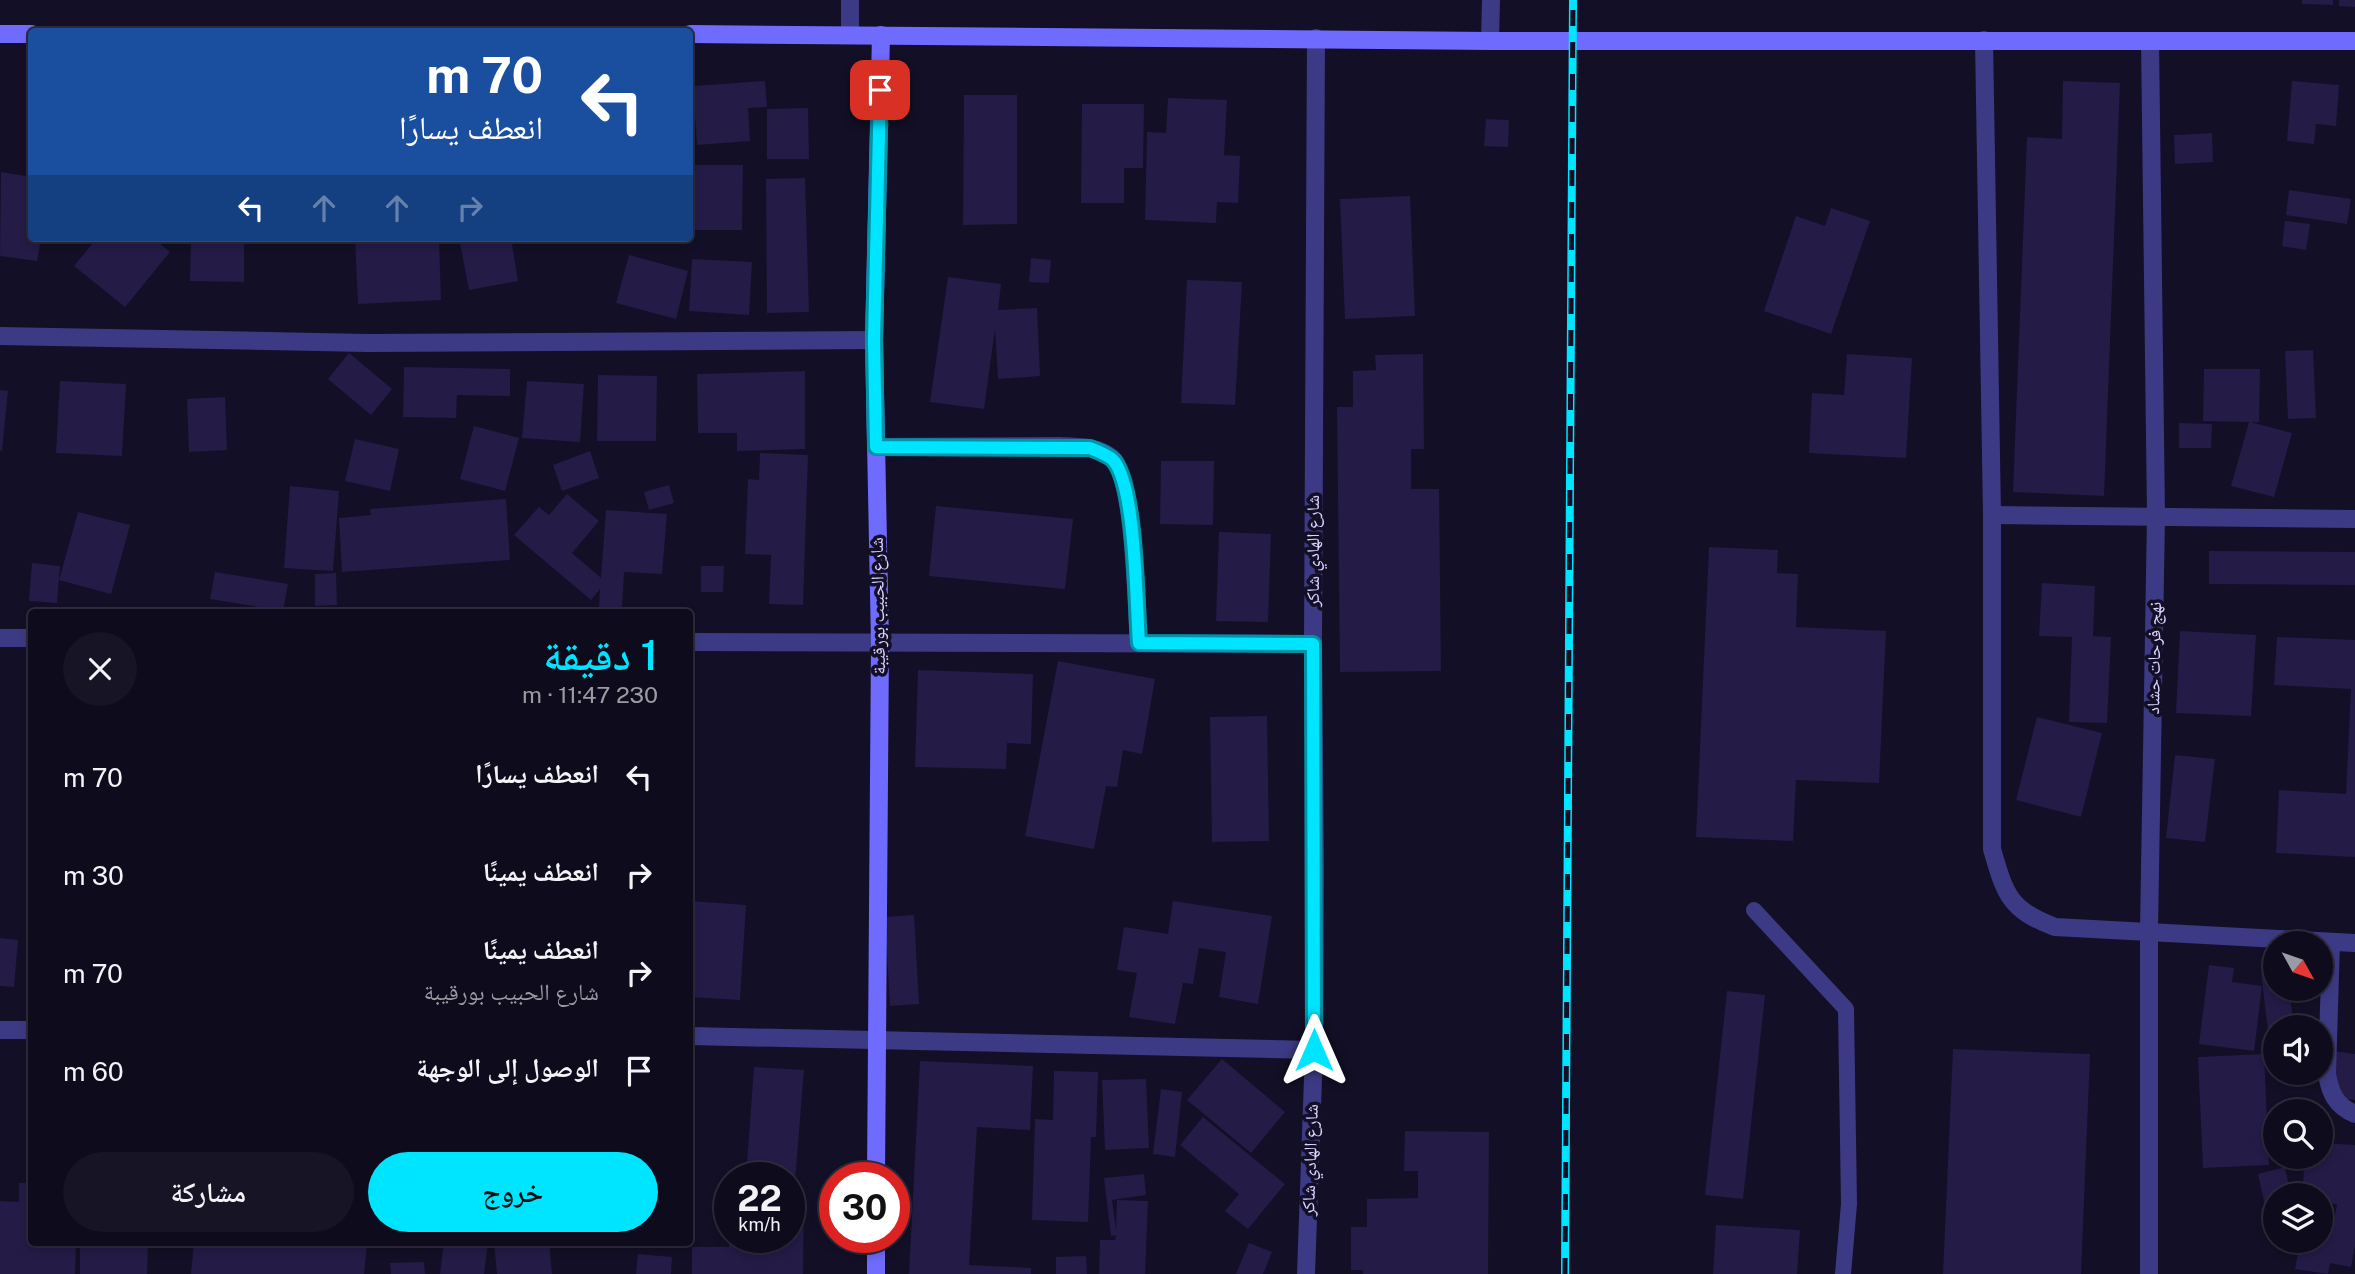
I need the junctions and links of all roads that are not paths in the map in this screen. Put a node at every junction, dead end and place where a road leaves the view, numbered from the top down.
1 (850, 0) edge
2 (1491, 0) edge
3 (0, 34) edge
4 (28, 34) edge
5 (693, 34) edge
6 (850, 34) junction
7 (881, 35) junction
8 (1316, 38) junction
9 (1984, 40) junction
10 (1490, 41) junction
11 (2150, 41) junction
12 (2355, 41) edge
13 (0, 336) edge
14 (874, 340) junction
15 (876, 447) junction
16 (1992, 515) junction
17 (2156, 516) junction
18 (2355, 519) edge
19 (0, 638) edge
20 (28, 638) edge
21 (693, 642) edge
22 (880, 643) junction
23 (1139, 643) junction
24 (1313, 644) junction
25 (1754, 910) dead end
26 (2149, 930) junction
27 (2263, 938) edge
28 (2333, 942) edge
29 (2355, 943) edge
30 (2329, 1001) edge
31 (0, 1030) edge
32 (28, 1030) edge
33 (693, 1036) edge
34 (876, 1038) junction
35 (1314, 1050) junction
36 (2355, 1114) edge
37 (876, 1162) edge
38 (876, 1253) edge
39 (876, 1274) edge
40 (1306, 1274) edge
41 (1843, 1274) edge
42 (2149, 1274) edge

1 - 6 street
2 - 10 street
3 - 4 street
5 - 6 street
6 - 7 street
7 - 8 street
7 - 14 street, شارع الحبيب بورقيبة
8 - 10 street
8 - 24 street, شارع الهادي شاكر
9 - 10 street
9 - 11 street
9 - 16 street
11 - 12 street
11 - 17 street, نهج فرحات حشاد
13 - 14 street
14 - 15 street, شارع الحبيب بورقيبة
15 - 22 street, شارع الحبيب بورقيبة
15 - 23 street
16 - 17 street
16 - 26 street
17 - 18 street
17 - 26 street, نهج فرحات حشاد
19 - 20 street
21 - 22 street
22 - 23 street
22 - 34 street, شارع الحبيب بورقيبة
23 - 24 street
24 - 35 street, شارع الهادي شاكر
25 - 41 lane
26 - 27 street
26 - 42 street, نهج فرحات حشاد
28 - 29 street
30 - 36 street
31 - 32 street
33 - 34 street
34 - 35 street
34 - 37 street, شارع الحبيب بورقيبة
35 - 40 street, شارع الهادي شاكر
38 - 39 street

